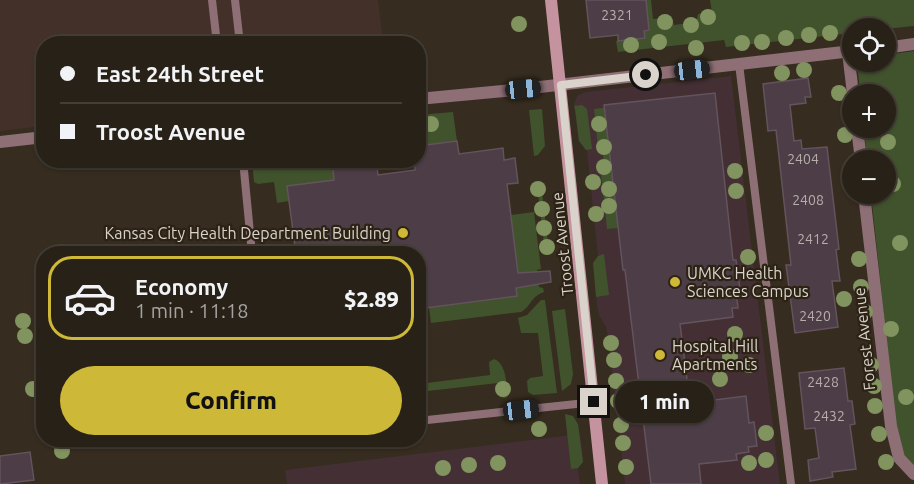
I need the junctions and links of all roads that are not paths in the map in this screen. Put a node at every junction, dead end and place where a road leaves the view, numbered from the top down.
1 (212, 0) edge
2 (235, 0) edge
3 (551, 0) edge
4 (216, 36) edge
5 (239, 36) edge
6 (914, 44) edge
7 (896, 46) edge
8 (842, 53) edge
9 (739, 64) junction
10 (561, 85) junction
11 (426, 98) edge
12 (36, 138) edge
13 (0, 142) edge
14 (244, 168) edge
15 (865, 204) edge
16 (251, 246) edge
17 (594, 402) junction
18 (426, 420) edge
19 (914, 474) edge
20 (602, 484) edge
21 (791, 484) edge

1 - 4 lane
2 - 5 lane
3 - 10 main road, Troost Avenue
6 - 7 street
8 - 9 street
9 - 10 street
9 - 21 lane
10 - 11 street
10 - 17 main road, Troost Avenue
12 - 13 street
14 - 16 lane
15 - 19 street, Forest Avenue
17 - 18 lane
17 - 20 main road, Troost Avenue

